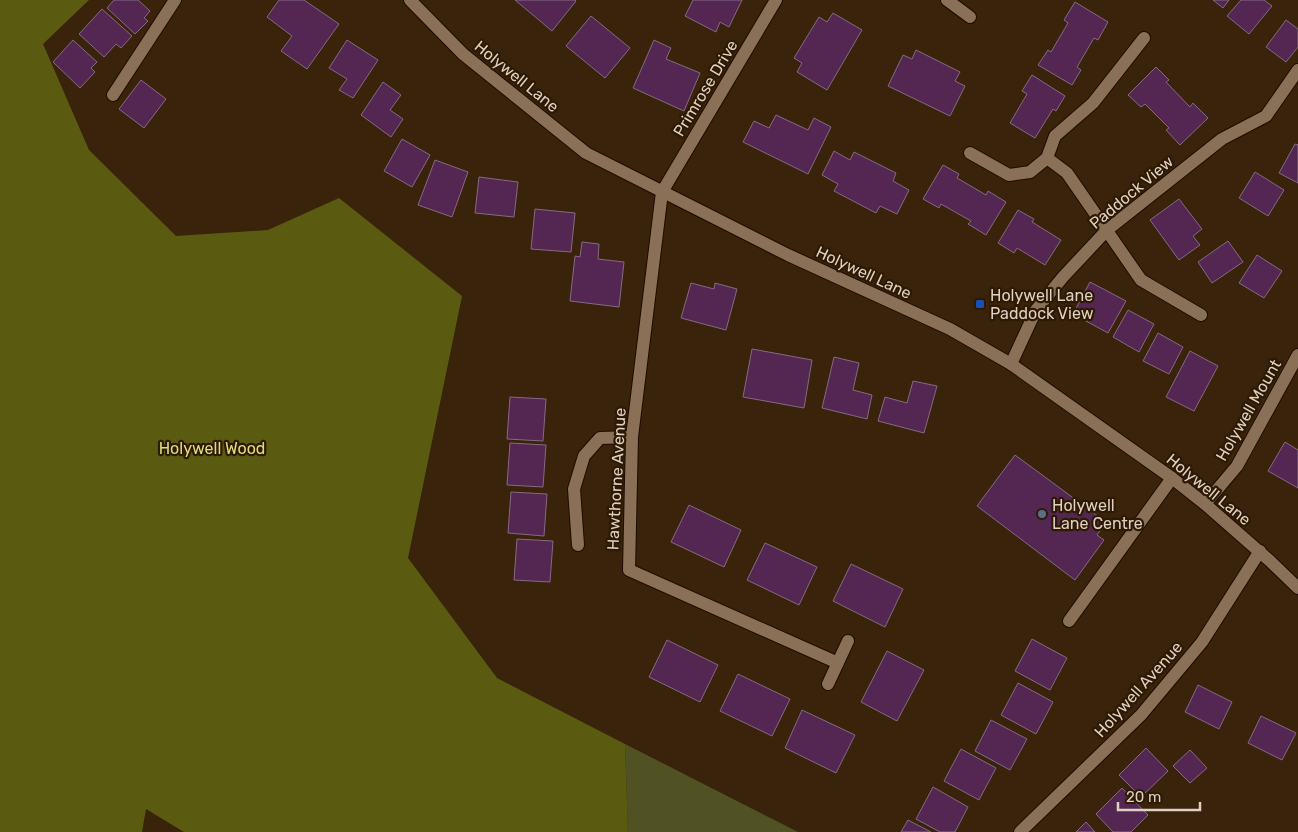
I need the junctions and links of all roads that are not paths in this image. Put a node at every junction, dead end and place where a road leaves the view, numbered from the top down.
1 (175, 0) edge
2 (410, 0) edge
3 (776, 0) edge
4 (947, 0) edge
5 (970, 17) dead end
6 (1144, 38) dead end
7 (1298, 70) edge
8 (113, 96) dead end
9 (970, 153) dead end
10 (1047, 158) junction
11 (662, 192) junction
12 (1107, 230) junction
13 (1201, 315) dead end
14 (1298, 355) edge
15 (1011, 364) junction
16 (632, 437) junction
17 (1172, 478) junction
18 (1205, 504) junction
19 (578, 546) dead end
20 (1260, 551) junction
21 (1298, 588) edge
22 (1069, 621) dead end
23 (848, 641) dead end
24 (838, 662) junction
25 (828, 684) dead end
26 (1020, 832) edge

1 - 8 street
2 - 11 street, Holywell Lane
3 - 11 street, Primrose Drive
4 - 5 street
6 - 10 street
7 - 12 street, Paddock View
9 - 10 street
10 - 12 street
11 - 15 street, Holywell Lane
11 - 16 street, Hawthorne Avenue
12 - 13 street
12 - 15 street, Paddock View
14 - 18 street, Holywell Mount
15 - 17 street, Holywell Lane
16 - 19 street
16 - 24 street, Hawthorne Avenue
17 - 18 street, Holywell Lane
17 - 22 street
18 - 20 street, Holywell Lane
20 - 21 street, Holywell Lane
20 - 26 street, Holywell Avenue
23 - 24 street
24 - 25 street

